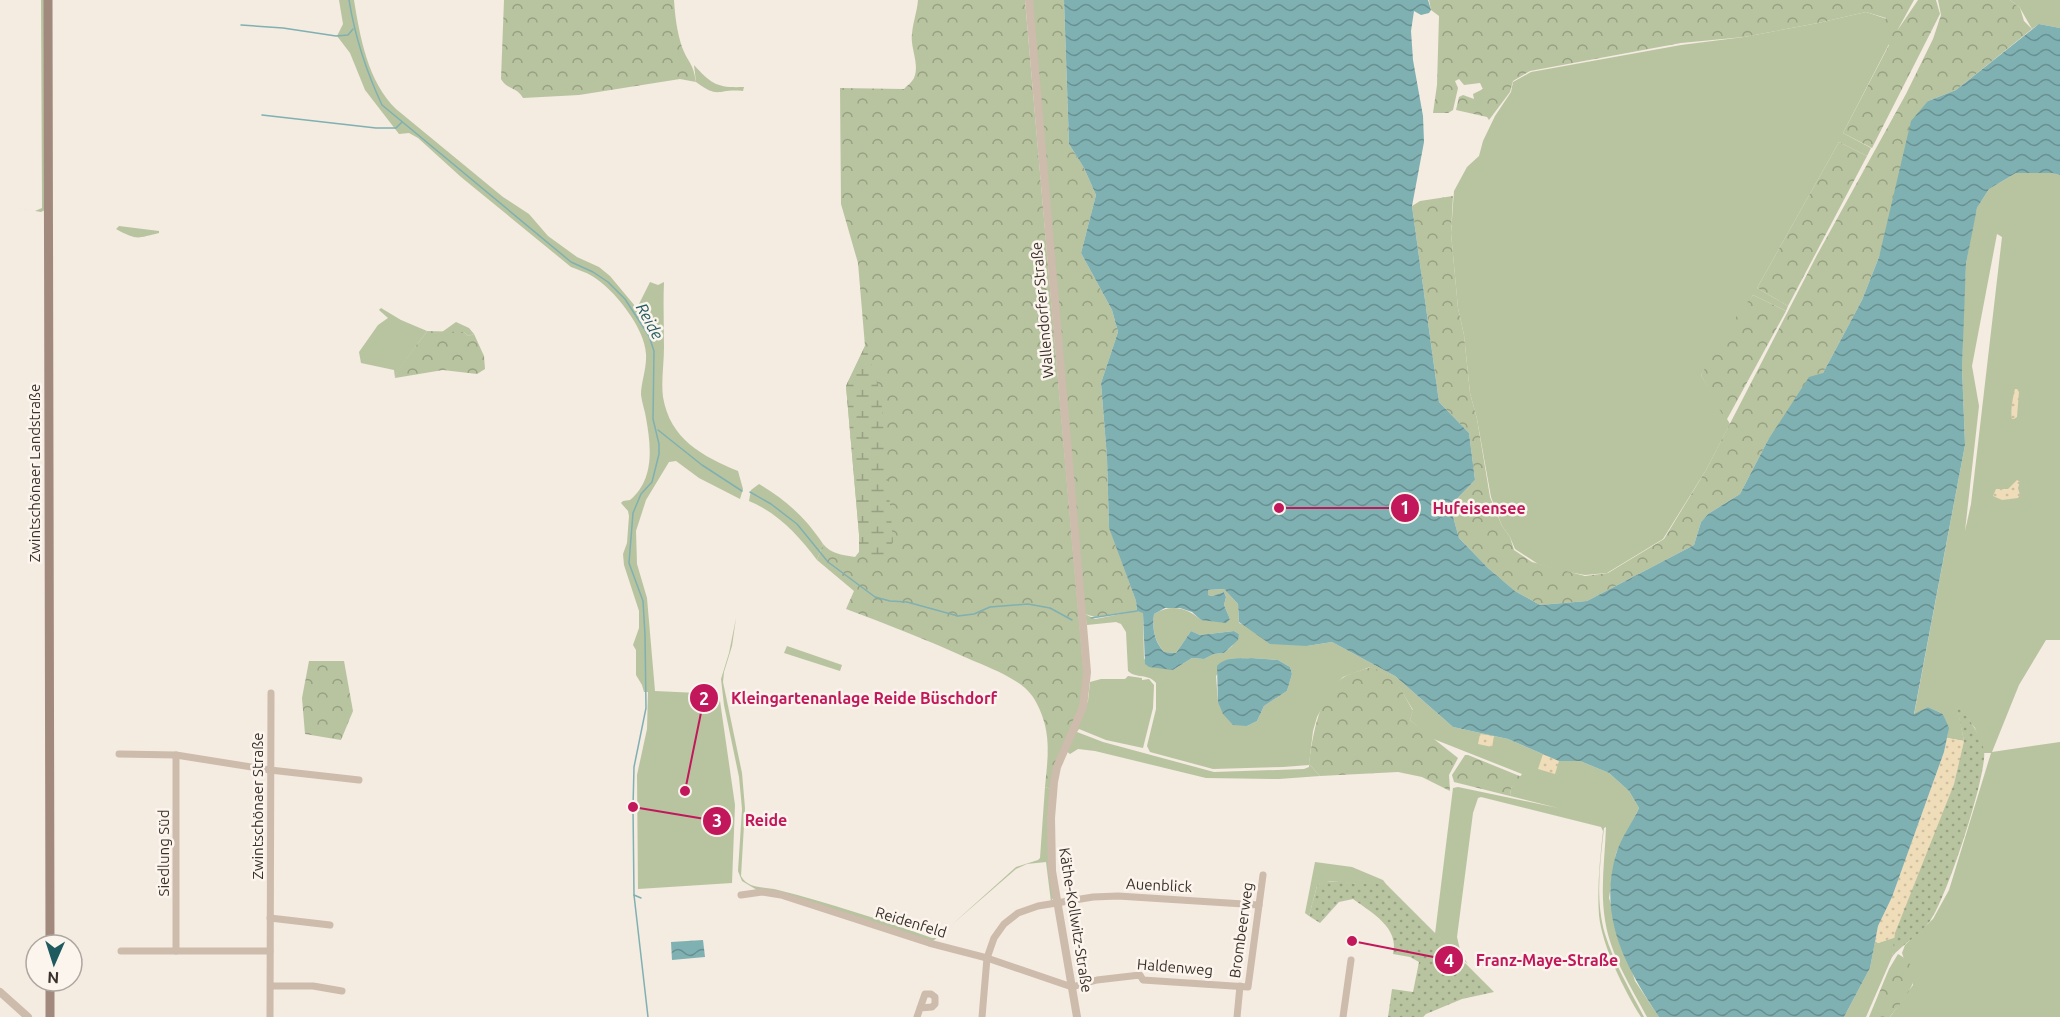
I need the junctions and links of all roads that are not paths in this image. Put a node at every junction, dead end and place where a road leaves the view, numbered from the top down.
1 (48, 0) edge
2 (1029, 0) edge
3 (1082, 618) joint
4 (271, 693) dead end
5 (119, 754) dead end
6 (176, 755) junction
7 (270, 770) junction
8 (359, 780) dead end
9 (1263, 875) dead end
10 (741, 895) dead end
11 (1058, 903) junction
12 (1259, 905) junction
13 (270, 918) junction
14 (330, 925) dead end
15 (50, 933) edge
16 (121, 951) dead end
17 (176, 951) junction
18 (270, 951) junction
19 (987, 958) junction
20 (1351, 960) dead end
21 (271, 986) junction
22 (1240, 986) junction
23 (1072, 987) junction
24 (342, 991) dead end
25 (0, 992) edge
26 (50, 993) edge
27 (920, 1008) dead end
28 (28, 1017) edge
29 (50, 1017) edge
30 (270, 1017) edge
31 (917, 1017) edge
32 (982, 1017) edge
33 (1077, 1017) edge
34 (1237, 1017) edge
35 (1343, 1017) edge

1 - 15 main road, Zwintschönaer Landstraße
2 - 3 street, Wallendorfer Straße
3 - 11 street, Käthe-Kollwitz-Straße
4 - 7 street, Zwintschönaer Straße
5 - 6 street
6 - 7 street
6 - 17 street, Siedlung Süd
7 - 8 street
7 - 13 street, Zwintschönaer Straße
9 - 12 street, Brombeerweg
10 - 19 street, Reidenfeld
11 - 12 street, Auenblick
11 - 19 street, Auenblick
11 - 23 street, Käthe-Kollwitz-Straße
12 - 22 street, Brombeerweg
13 - 14 street
13 - 18 street, Zwintschönaer Straße
16 - 17 street
17 - 18 street
18 - 21 street, Zwintschönaer Straße
19 - 23 street, Reidenfeld
19 - 32 street, Auenblick
20 - 35 street
21 - 24 street
21 - 30 street, Zwintschönaer Straße
22 - 23 street, Haldenweg
22 - 34 street, Brombeerweg
23 - 33 street, Käthe-Kollwitz-Straße
25 - 28 street
26 - 29 main road
27 - 31 street

